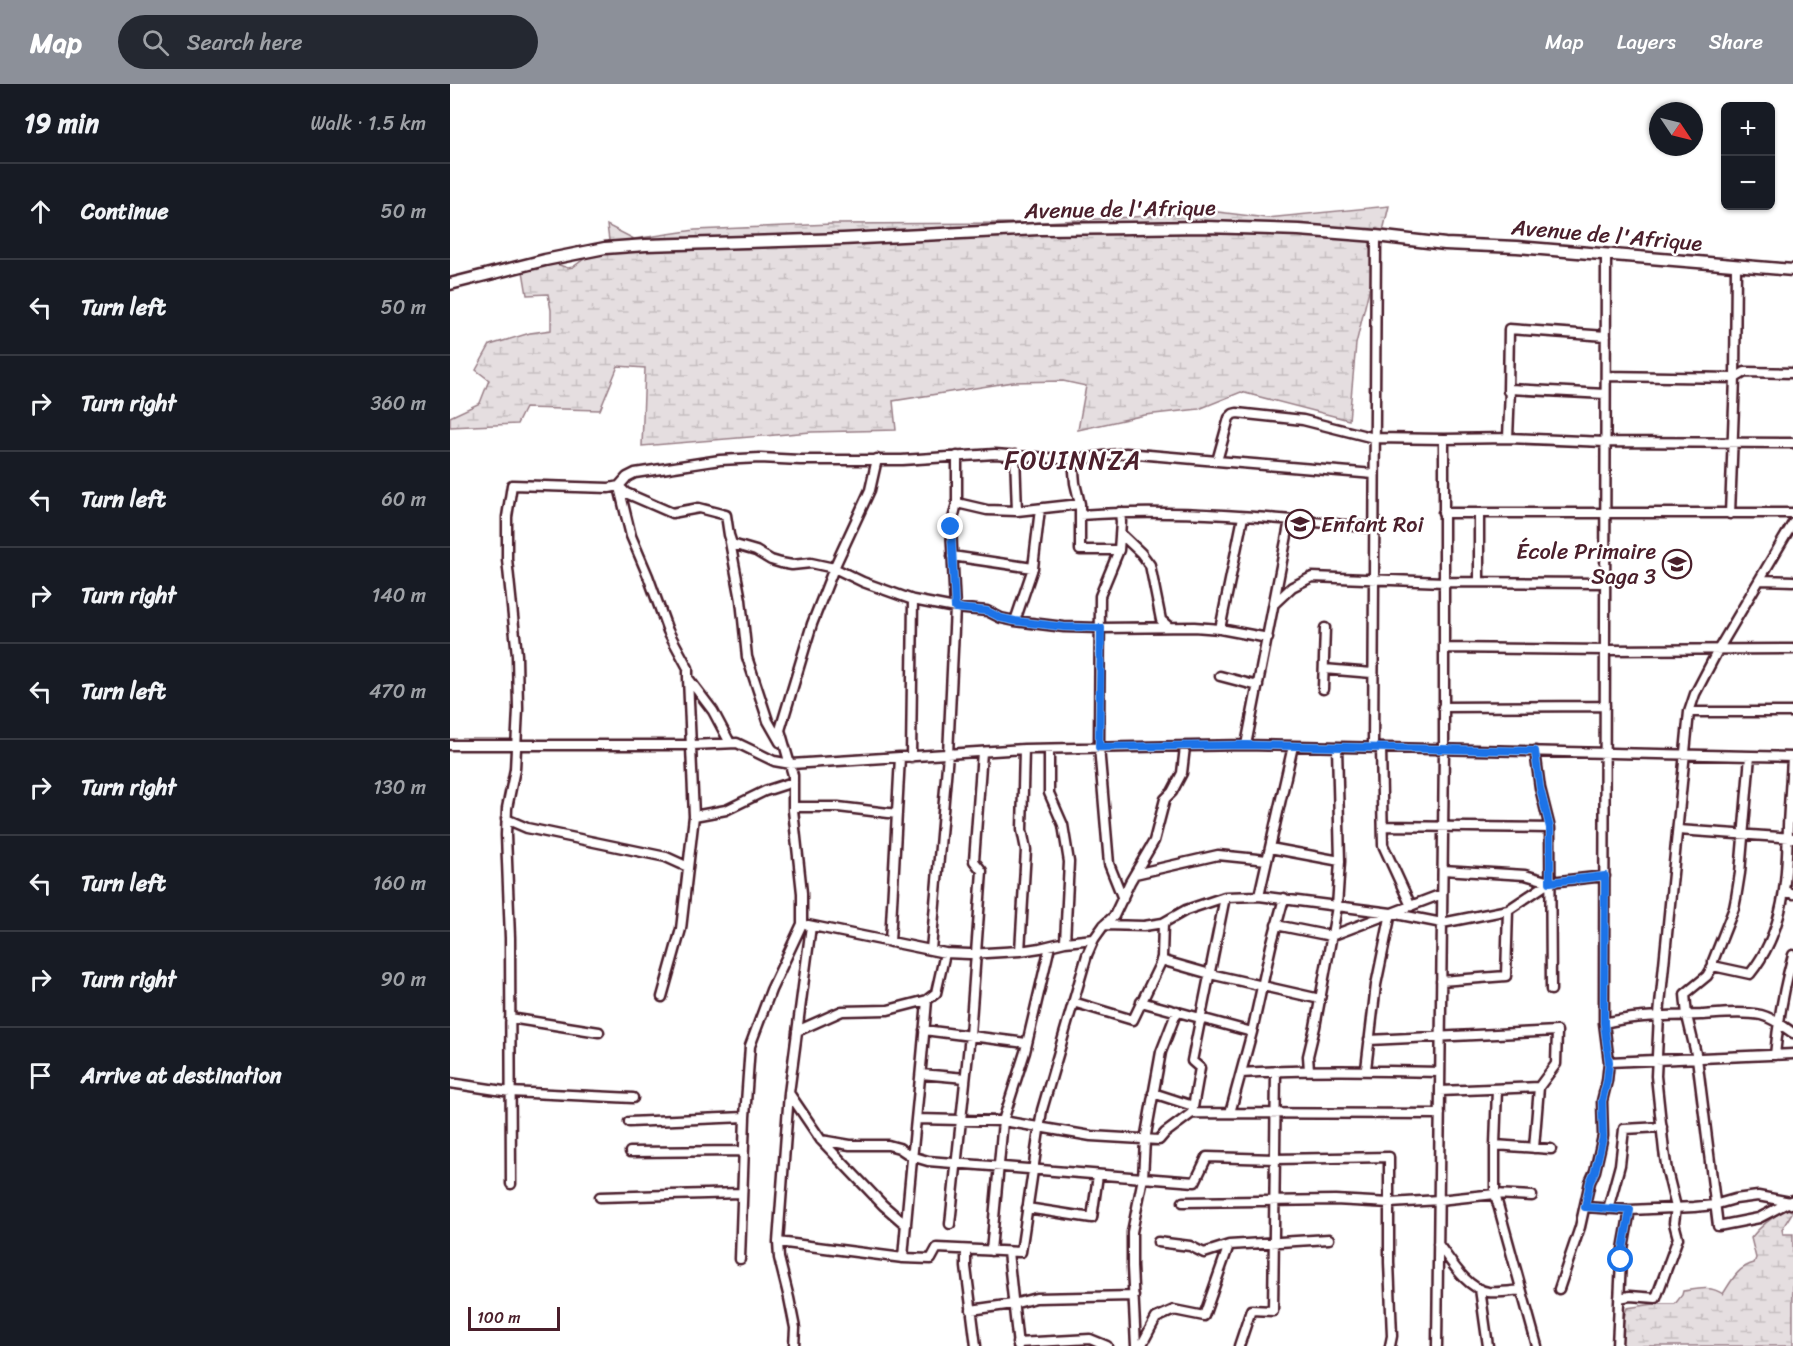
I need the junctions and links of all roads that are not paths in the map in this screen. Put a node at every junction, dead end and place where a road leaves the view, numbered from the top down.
1 (1376, 236) junction
2 (1606, 255) junction
3 (1736, 266) junction
4 (1793, 270) edge
5 (450, 284) edge
6 (1606, 336) junction
7 (1793, 373) edge
8 (1605, 376) junction
9 (1735, 378) junction
10 (1508, 391) junction
11 (1605, 394) junction
12 (1374, 438) junction
13 (1508, 438) junction
14 (1444, 440) junction
15 (1605, 442) junction
16 (1732, 442) junction
17 (1793, 443) edge
18 (1015, 455) junction
19 (957, 456) junction
20 (877, 459) junction
21 (1073, 460) junction
22 (1217, 461) junction
23 (1374, 474) junction
24 (619, 486) junction
25 (957, 503) junction
26 (1080, 504) junction
27 (1040, 509) junction
28 (1017, 511) junction
29 (1119, 512) junction
30 (1443, 513) junction
31 (1479, 513) junction
32 (1605, 513) junction
33 (1793, 513) edge
34 (1730, 514) junction
35 (1080, 515) junction
36 (1243, 517) junction
37 (1290, 520) junction
38 (1793, 523) edge
39 (1374, 528) junction
40 (1121, 534) junction
41 (729, 535) junction
42 (1119, 550) junction
43 (952, 556) junction
44 (834, 568) junction
45 (1033, 568) junction
46 (1375, 579) junction
47 (1760, 580) junction
48 (1793, 581) edge
49 (1443, 582) junction
50 (1479, 582) junction
51 (1605, 583) junction
52 (914, 600) junction
53 (1275, 603) junction
54 (955, 608) junction
55 (1015, 621) junction
56 (1169, 627) junction
57 (1101, 628) junction
58 (1324, 628) dead end
59 (1220, 629) junction
60 (1268, 638) junction
61 (1444, 648) junction
62 (1605, 650) junction
63 (1718, 650) junction
64 (1793, 650) edge
65 (1324, 669) junction
66 (1372, 673) junction
67 (1220, 676) dead end
68 (688, 678) junction
69 (1258, 686) junction
70 (1323, 689) dead end
71 (1605, 706) junction
72 (1443, 707) junction
73 (1689, 712) junction
74 (1793, 712) edge
75 (730, 743) junction
76 (450, 745) edge
77 (516, 745) junction
78 (692, 745) junction
79 (1246, 745) junction
80 (1293, 746) junction
81 (1099, 747) junction
82 (1185, 747) junction
83 (1337, 747) junction
84 (1377, 748) junction
85 (1024, 749) junction
86 (1049, 749) junction
87 (1444, 749) junction
88 (785, 751) junction
89 (1535, 751) junction
90 (982, 752) junction
91 (1605, 753) junction
92 (948, 754) junction
93 (1685, 755) junction
94 (1750, 756) junction
95 (900, 757) junction
96 (911, 757) junction
97 (1793, 757) edge
98 (791, 764) junction
99 (793, 782) junction
100 (793, 807) junction
101 (897, 814) junction
102 (694, 816) junction
103 (506, 819) junction
104 (1383, 826) junction
105 (1443, 827) junction
106 (1550, 828) junction
107 (1678, 830) junction
108 (1743, 834) junction
109 (1790, 837) edge
110 (1270, 848) junction
111 (1267, 860) junction
112 (1340, 861) junction
113 (688, 867) junction
114 (1443, 870) junction
115 (1135, 874) junction
116 (1605, 876) junction
117 (1550, 882) junction
118 (1789, 892) edge
119 (1442, 894) junction
120 (1259, 896) junction
121 (1225, 897) junction
122 (1123, 898) junction
123 (1284, 898) junction
124 (1411, 906) junction
125 (1337, 907) junction
126 (1508, 910) junction
127 (1391, 913) junction
128 (1163, 922) junction
129 (1442, 923) junction
130 (806, 925) junction
131 (1104, 925) junction
132 (1276, 925) junction
133 (1331, 936) junction
134 (1094, 939) junction
135 (890, 942) junction
136 (1065, 942) junction
137 (1050, 946) junction
138 (931, 950) junction
139 (1020, 951) junction
140 (945, 953) junction
141 (976, 953) junction
142 (1793, 955) edge
143 (1161, 960) junction
144 (1713, 966) junction
145 (1210, 974) junction
146 (1441, 981) junction
147 (1262, 986) junction
148 (1551, 990) dead end
149 (662, 997) dead end
150 (1320, 999) junction
151 (927, 1000) junction
152 (1073, 1002) junction
153 (1141, 1002) junction
154 (1782, 1004) junction
155 (1793, 1005) edge
156 (1177, 1011) junction
157 (1659, 1015) junction
158 (1687, 1016) junction
159 (510, 1018) junction
160 (1201, 1018) junction
161 (1779, 1022) junction
162 (1604, 1023) junction
163 (924, 1030) junction
164 (797, 1031) junction
165 (598, 1032) dead end
166 (1252, 1032) junction
167 (1793, 1033) edge
168 (970, 1035) junction
169 (1441, 1036) junction
170 (1370, 1040) junction
171 (1026, 1043) junction
172 (1793, 1054) edge
173 (1775, 1055) junction
174 (1697, 1058) junction
175 (1656, 1060) junction
176 (1609, 1062) junction
177 (1366, 1069) junction
178 (1309, 1070) junction
179 (1276, 1071) junction
180 (1440, 1072) junction
181 (1241, 1073) junction
182 (921, 1074) junction
183 (965, 1078) junction
184 (450, 1083) edge
185 (1539, 1087) junction
186 (1497, 1089) junction
187 (1440, 1091) junction
188 (510, 1092) junction
189 (789, 1093) junction
190 (1153, 1093) junction
191 (633, 1098) dead end
192 (1193, 1110) junction
193 (1230, 1113) junction
194 (1275, 1114) junction
195 (1440, 1114) junction
196 (745, 1117) junction
197 (917, 1119) junction
198 (961, 1120) junction
199 (1003, 1121) junction
200 (629, 1122) dead end
201 (1662, 1127) junction
202 (1039, 1128) junction
203 (821, 1140) junction
204 (1145, 1140) junction
205 (1495, 1145) junction
206 (1534, 1148) junction
207 (1551, 1149) dead end
208 (743, 1151) junction
209 (630, 1152) dead end
210 (911, 1156) junction
211 (1275, 1159) junction
212 (956, 1164) junction
213 (999, 1167) junction
214 (1034, 1170) junction
215 (1098, 1175) junction
216 (1143, 1178) junction
217 (511, 1184) dead end
218 (741, 1193) junction
219 (1495, 1194) junction
220 (1532, 1196) dead end
221 (600, 1197) dead end
222 (1439, 1200) junction
223 (1274, 1201) junction
224 (1183, 1202) dead end
225 (1390, 1203) junction
226 (1792, 1203) edge
227 (1714, 1205) junction
228 (1585, 1207) junction
229 (1676, 1207) junction
230 (1027, 1208) junction
231 (1608, 1209) junction
232 (1630, 1210) junction
233 (950, 1224) dead end
234 (906, 1225) junction
235 (1329, 1239) dead end
236 (778, 1242) junction
237 (1158, 1242) dead end
238 (1275, 1242) junction
239 (1438, 1244) junction
240 (1229, 1245) junction
241 (966, 1251) junction
242 (991, 1251) junction
243 (1008, 1252) junction
244 (903, 1258) junction
245 (740, 1259) dead end
246 (1559, 1288) dead end
247 (1480, 1289) junction
248 (1521, 1290) junction
249 (1134, 1296) junction
250 (1619, 1298) junction
251 (1013, 1304) junction
252 (971, 1310) junction
253 (1017, 1344) edge
254 (1536, 1344) edge
255 (794, 1346) edge
256 (976, 1346) edge
257 (1107, 1346) edge
258 (1138, 1346) edge
259 (1239, 1346) edge
260 (1390, 1346) edge
261 (1437, 1346) edge
262 (1488, 1346) edge
263 (1544, 1346) edge
264 (1617, 1346) edge

1 - 2 main road, Avenue de l'Afrique
1 - 5 main road, Avenue de l'Afrique
1 - 12 street
2 - 3 main road, Avenue de l'Afrique
2 - 6 street
3 - 4 main road, Avenue de l'Afrique
3 - 9 street
6 - 8 street
6 - 10 street
7 - 9 street
8 - 9 street
8 - 11 street
9 - 16 street
10 - 11 street
10 - 13 street
11 - 15 street
12 - 14 street
12 - 22 street
12 - 23 street
13 - 14 street
13 - 15 street
14 - 30 street
15 - 16 street
15 - 32 street
16 - 17 street
16 - 34 street
18 - 19 street
18 - 21 street
18 - 28 street
19 - 20 street
19 - 25 street
20 - 24 street
20 - 44 street
21 - 22 street
21 - 26 street
22 - 23 street
23 - 39 street
24 - 41 street
24 - 68 street
24 - 77 street
25 - 28 street
25 - 43 street
26 - 27 street
26 - 35 street
27 - 28 street
27 - 45 street
29 - 35 street
29 - 36 street
29 - 40 street
30 - 31 street
30 - 49 street
31 - 32 street
31 - 50 street
32 - 34 street
32 - 51 street
33 - 34 street
35 - 42 street
36 - 37 street
36 - 59 street
37 - 39 street
37 - 53 street
38 - 47 street
39 - 46 street
40 - 42 street
40 - 56 street
41 - 44 street
41 - 88 street
42 - 57 street
43 - 45 street
43 - 54 street
44 - 52 street
44 - 88 street
45 - 55 street
46 - 49 street
46 - 53 street
46 - 66 street
47 - 48 street
47 - 63 street
49 - 50 street
49 - 61 street
50 - 51 street
51 - 62 street
52 - 54 street
52 - 96 street
53 - 60 street
54 - 55 street
54 - 92 street
55 - 57 street
56 - 57 street
56 - 59 street
57 - 81 street
58 - 65 street
59 - 60 street
60 - 69 street
61 - 62 street
61 - 72 street
62 - 63 street
62 - 71 street
63 - 64 street
63 - 73 street
65 - 66 street
65 - 70 street
66 - 84 street
67 - 69 street
68 - 75 street
68 - 78 street
69 - 79 street
71 - 72 street
71 - 91 street
72 - 87 street
73 - 74 street
73 - 93 street
75 - 78 street
75 - 98 street
76 - 77 street
77 - 78 street
77 - 103 street
78 - 102 street
79 - 80 street
79 - 82 street
80 - 83 street
80 - 110 street
81 - 82 street
81 - 86 street
81 - 122 street
82 - 115 street
83 - 84 street
83 - 112 street
84 - 87 street
84 - 104 street
85 - 86 street
85 - 90 street
85 - 139 street
86 - 136 street
87 - 89 street
87 - 105 street
88 - 98 street
89 - 91 street
89 - 106 street
90 - 92 street
90 - 141 street
91 - 93 street
91 - 116 street
92 - 96 street
92 - 138 street
93 - 94 street
93 - 107 street
94 - 97 street
94 - 108 street
95 - 96 street
95 - 98 street
95 - 101 street
97 - 109 street
98 - 99 street
99 - 100 street
99 - 102 street
100 - 101 street
100 - 130 street
101 - 135 street
102 - 113 street
103 - 113 street
103 - 159 street
104 - 105 street
104 - 124 street
105 - 106 street
105 - 114 street
106 - 117 street
107 - 108 street
107 - 157 street
108 - 109 street
108 - 144 street
109 - 118 street
110 - 111 street
110 - 112 street
111 - 115 street
111 - 120 street
112 - 125 street
113 - 149 street
114 - 117 street
114 - 119 street
115 - 122 street
116 - 117 street
116 - 162 street
117 - 126 street
117 - 148 street
118 - 144 street
119 - 124 street
119 - 129 street
120 - 121 street
120 - 123 street
121 - 128 street
121 - 145 street
122 - 131 street
123 - 125 street
123 - 132 street
124 - 127 street
125 - 127 street
125 - 133 street
126 - 129 street
126 - 146 street
127 - 129 street
127 - 133 street
127 - 170 street
128 - 131 street
128 - 143 street
129 - 146 street
130 - 135 street
130 - 164 street
130 - 196 street
131 - 134 street
132 - 133 street
132 - 147 street
133 - 150 street
134 - 136 street
134 - 152 street
135 - 138 street
136 - 137 street
137 - 139 street
137 - 171 street
138 - 140 street
139 - 141 street
140 - 141 street
140 - 151 street
141 - 168 street
142 - 154 street
143 - 145 street
143 - 153 street
144 - 158 street
145 - 147 street
145 - 160 street
146 - 169 street
147 - 150 street
147 - 166 street
150 - 178 street
151 - 163 street
151 - 164 street
152 - 153 street
152 - 202 street
153 - 156 street
154 - 155 street
154 - 161 street
156 - 160 street
156 - 190 street
157 - 158 street
157 - 162 street
157 - 175 street
158 - 161 street
158 - 174 street
159 - 165 street
159 - 188 street
160 - 166 street
160 - 192 street
161 - 167 street
161 - 173 street
162 - 176 street
163 - 168 street
163 - 182 street
164 - 189 street
166 - 181 street
168 - 171 street
168 - 183 street
169 - 170 street
169 - 180 street
169 - 185 street
170 - 177 street
171 - 199 street
172 - 173 street
173 - 174 street
174 - 175 street
174 - 227 street
175 - 176 street
175 - 201 street
176 - 228 street
177 - 178 street
177 - 180 street
178 - 179 street
179 - 181 street
179 - 194 street
180 - 187 street
181 - 193 street
182 - 183 street
182 - 197 street
183 - 198 street
184 - 188 street
185 - 186 street
185 - 206 street
186 - 187 street
186 - 205 street
187 - 195 street
188 - 191 street
188 - 217 street
189 - 203 street
189 - 236 street
190 - 192 street
190 - 204 street
192 - 193 street
192 - 204 street
193 - 194 street
194 - 195 street
194 - 211 street
195 - 222 street
196 - 200 street
196 - 208 street
197 - 198 street
197 - 210 street
198 - 199 street
198 - 212 street
199 - 202 street
199 - 213 street
201 - 229 street
201 - 231 street
202 - 204 street
202 - 214 street
203 - 210 street
203 - 234 street
204 - 216 street
205 - 206 street
205 - 219 street
206 - 207 street
208 - 209 street
208 - 218 street
210 - 212 street
210 - 234 street
211 - 216 street
211 - 223 street
211 - 225 street
212 - 213 street
212 - 233 street
213 - 214 street
213 - 242 street
214 - 215 street
214 - 230 street
215 - 216 street
215 - 230 street
216 - 249 street
218 - 221 street
218 - 245 street
219 - 220 street
219 - 222 street
219 - 248 street
222 - 225 street
222 - 239 street
223 - 224 street
223 - 225 street
223 - 238 street
225 - 260 street
226 - 227 street
226 - 227 street
227 - 229 street
228 - 231 street
228 - 246 street
229 - 232 street
229 - 250 street
230 - 243 street
231 - 232 street
232 - 250 street
234 - 244 street
235 - 238 street
236 - 244 street
236 - 255 street
237 - 240 street
238 - 240 street
238 - 259 street
239 - 247 street
239 - 261 street
240 - 258 street
241 - 242 street
241 - 244 street
241 - 252 street
242 - 243 street
243 - 251 street
247 - 248 street
247 - 262 street
248 - 254 street
249 - 251 street
249 - 258 street
250 - 264 street
251 - 252 street
251 - 253 street
252 - 256 street
253 - 257 street
254 - 263 street

